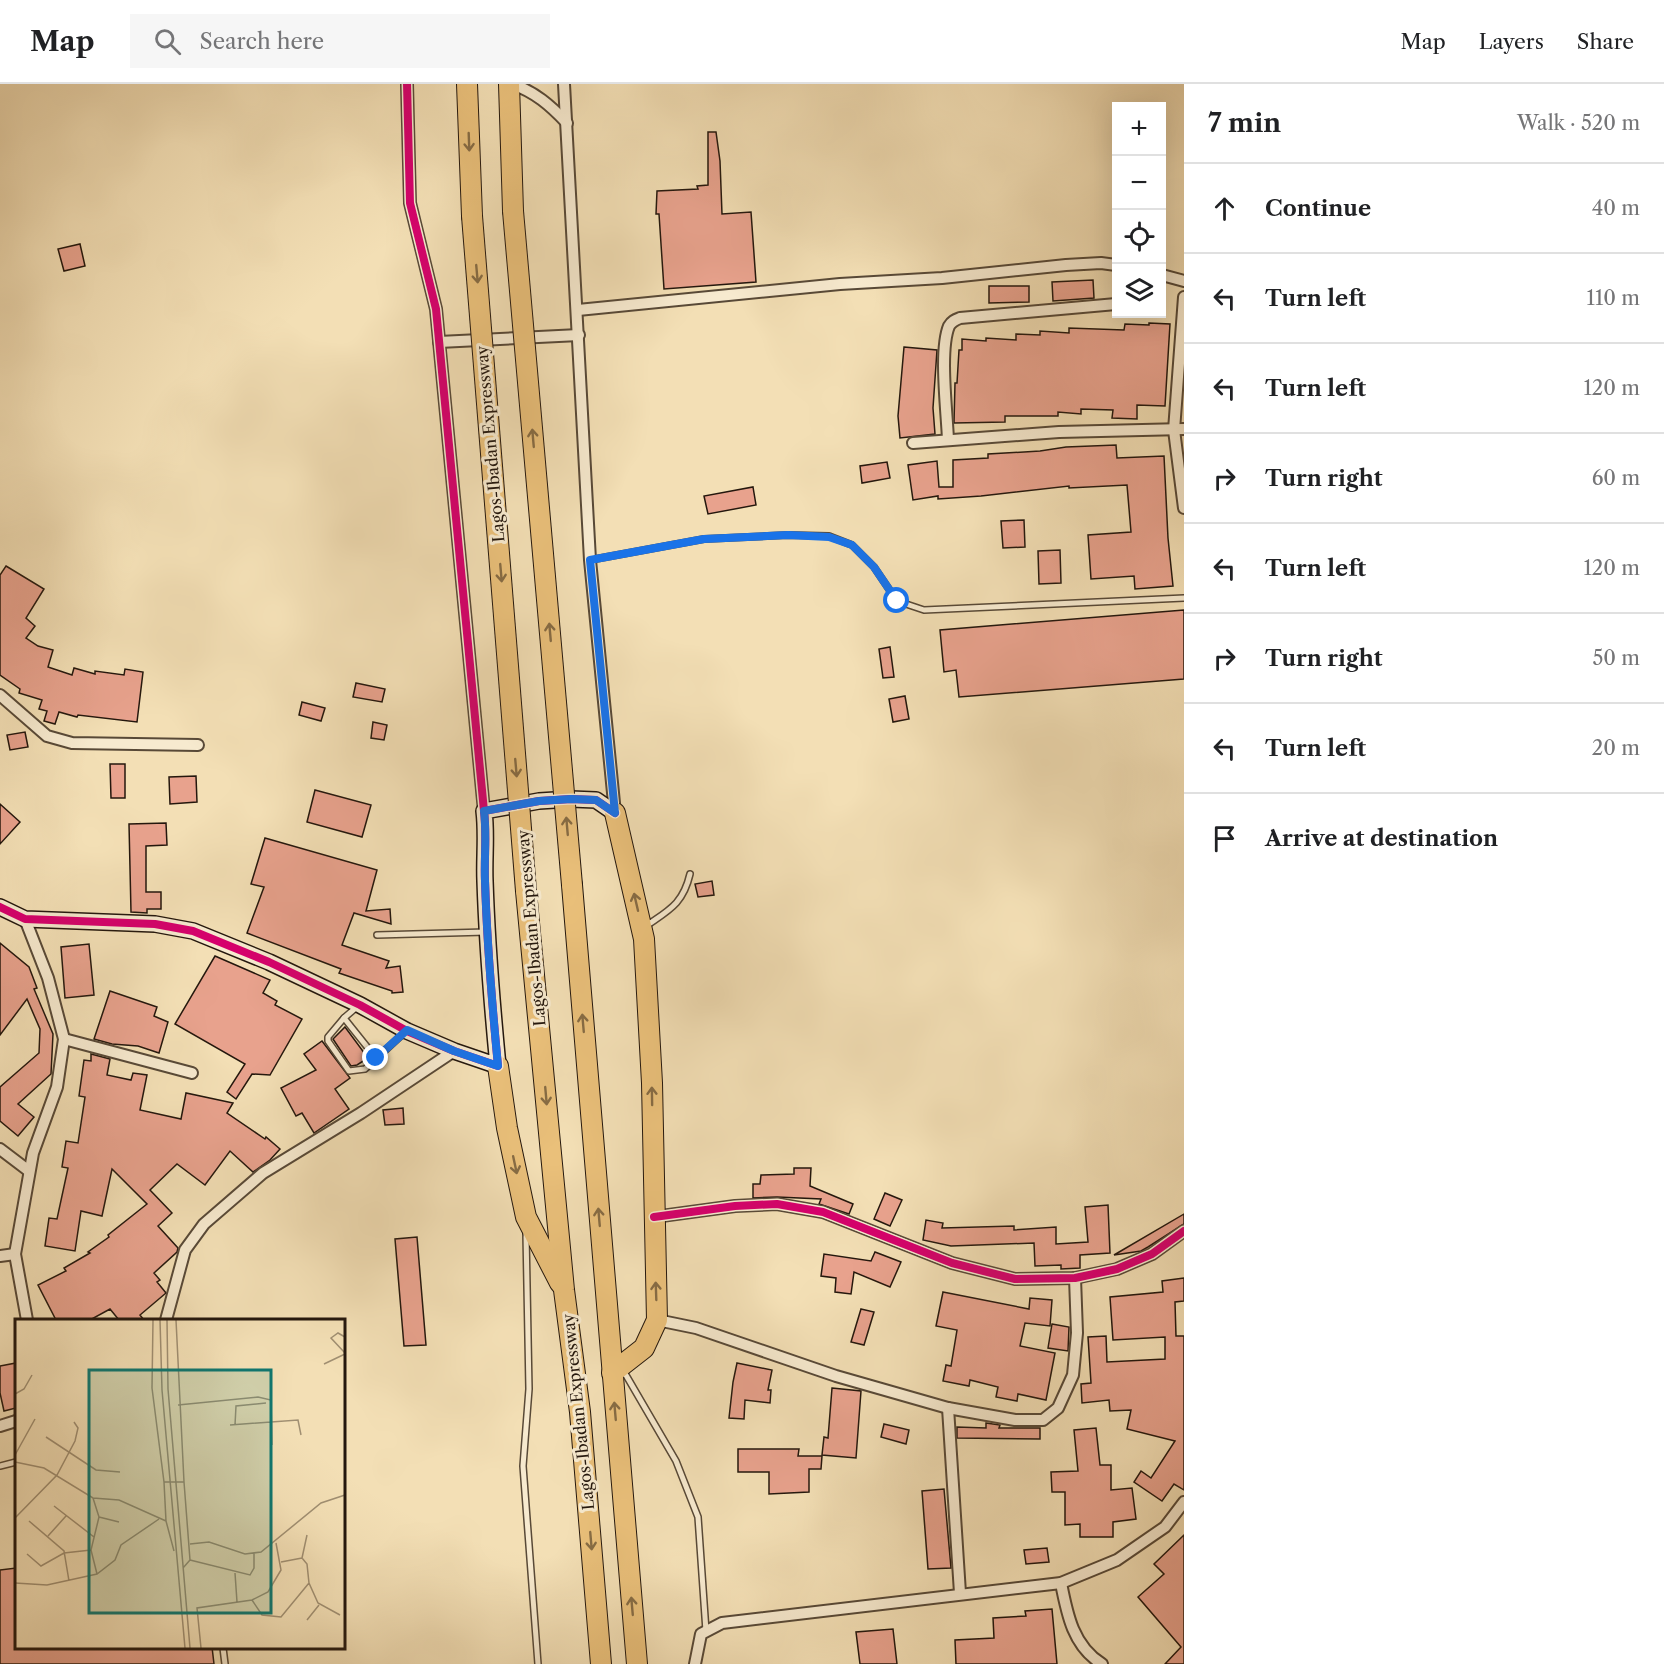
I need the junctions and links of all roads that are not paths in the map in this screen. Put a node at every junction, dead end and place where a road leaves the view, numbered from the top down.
1 (407, 84) edge
2 (467, 84) edge
3 (511, 84) edge
4 (564, 84) edge
5 (567, 123) junction
6 (1112, 264) edge
7 (1166, 276) edge
8 (1184, 281) edge
9 (1184, 297) edge
10 (1112, 304) edge
11 (578, 310) junction
12 (579, 335) junction
13 (439, 342) junction
14 (1179, 429) edge
15 (948, 440) junction
16 (913, 443) dead end
17 (1184, 508) edge
18 (590, 560) junction
19 (1184, 598) edge
20 (0, 695) edge
21 (198, 745) dead end
22 (484, 811) junction
23 (615, 813) junction
24 (690, 874) dead end
25 (0, 907) edge
26 (25, 919) junction
27 (642, 929) junction
28 (488, 932) junction
29 (376, 935) dead end
30 (360, 1005) junction
31 (344, 1018) junction
32 (407, 1030) junction
33 (64, 1039) junction
34 (454, 1051) junction
35 (376, 1058) junction
36 (498, 1066) junction
37 (192, 1073) dead end
38 (0, 1149) edge
39 (29, 1171) junction
40 (526, 1217) junction
41 (654, 1217) junction
42 (1184, 1231) edge
43 (15, 1254) junction
44 (0, 1256) edge
45 (1075, 1278) junction
46 (564, 1290) junction
47 (27, 1319) edge
48 (166, 1319) edge
49 (657, 1320) junction
50 (616, 1369) junction
51 (948, 1408) junction
52 (15, 1421) edge
53 (0, 1426) edge
54 (15, 1462) edge
55 (0, 1466) edge
56 (1184, 1502) edge
57 (1061, 1583) junction
58 (960, 1593) junction
59 (706, 1631) junction
60 (223, 1649) edge
61 (225, 1664) edge
62 (538, 1664) edge
63 (601, 1664) edge
64 (637, 1664) edge
65 (695, 1664) edge
66 (1102, 1664) edge

1 - 13 street
2 -> 46 highway, Lagos-Ibadan Expressway, bridge
3 - 5 street
50 -> 3 highway, bridge
4 - 5 street
5 - 11 street
6 - 11 street
7 - 8 street
9 - 14 street
10 - 15 street
11 - 12 street
12 - 13 street
12 - 18 street
13 - 22 street
14 - 15 street
14 - 17 street
15 - 16 street
18 - 19 lane
18 - 23 street
20 - 21 street
22 - 23 street
22 - 28 street
27 -> 23 highway
24 - 27 lane
25 - 26 street
26 - 30 street
26 - 33 street
41 -> 27 highway
28 - 29 lane
28 - 36 street
30 - 31 lane
30 - 32 street
31 - 35 lane
31 - 35 lane
32 - 34 street
32 - 35 lane
33 - 37 street
33 - 39 street
34 - 36 street
34 - 48 street
36 -> 40 highway
38 - 39 street
39 - 43 street
40 - 46 highway
40 - 62 lane
41 - 45 street
49 -> 41 highway
42 - 45 street
43 - 44 street
43 - 47 street
45 - 51 street
46 -> 63 highway, Lagos-Ibadan Expressway
49 - 50 highway
49 - 51 street
50 - 59 lane
64 -> 50 highway
51 - 58 street
52 - 53 street
54 - 55 lane
56 - 57 street
57 - 58 street
57 - 66 street
58 - 59 street
59 - 65 street
60 - 61 lane

